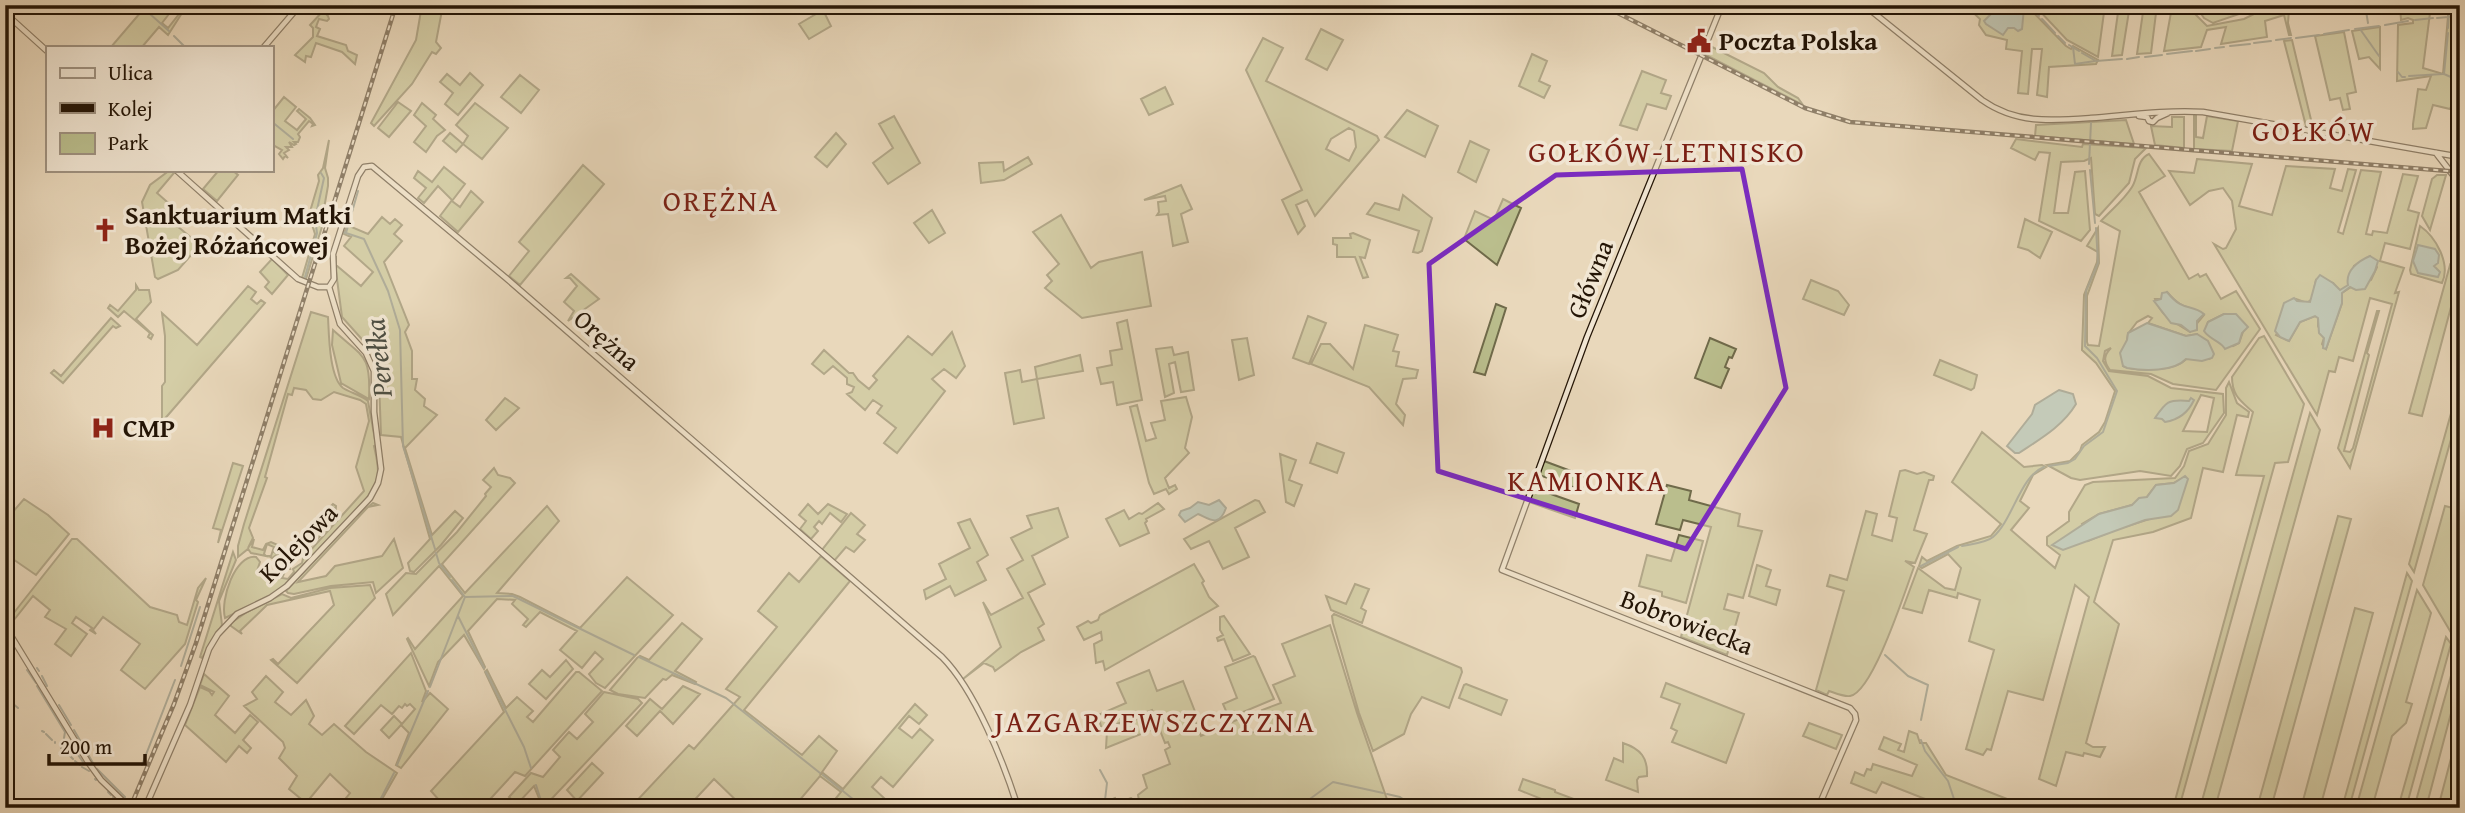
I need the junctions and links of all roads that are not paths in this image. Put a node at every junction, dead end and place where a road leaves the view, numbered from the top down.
1 (300, 5) edge
2 (1722, 5) edge
3 (1864, 5) edge
4 (5, 13) edge
5 (265, 46) edge
6 (46, 50) edge
7 (2436, 153) junction
8 (2460, 157) edge
9 (178, 172) edge
10 (2460, 184) edge
11 (329, 287) junction
12 (1502, 570) joint
13 (5, 626) edge
14 (130, 808) edge
15 (145, 808) edge
16 (1018, 808) edge
17 (1818, 808) edge

1 - 5 street
2 - 12 street, Główna
3 - 7 street
4 - 6 street
7 - 8 street
7 - 10 street
9 - 11 street
11 - 15 street, Kolejowa
11 - 16 street, Orężna
12 - 17 street, Bobrowiecka
13 - 14 street

